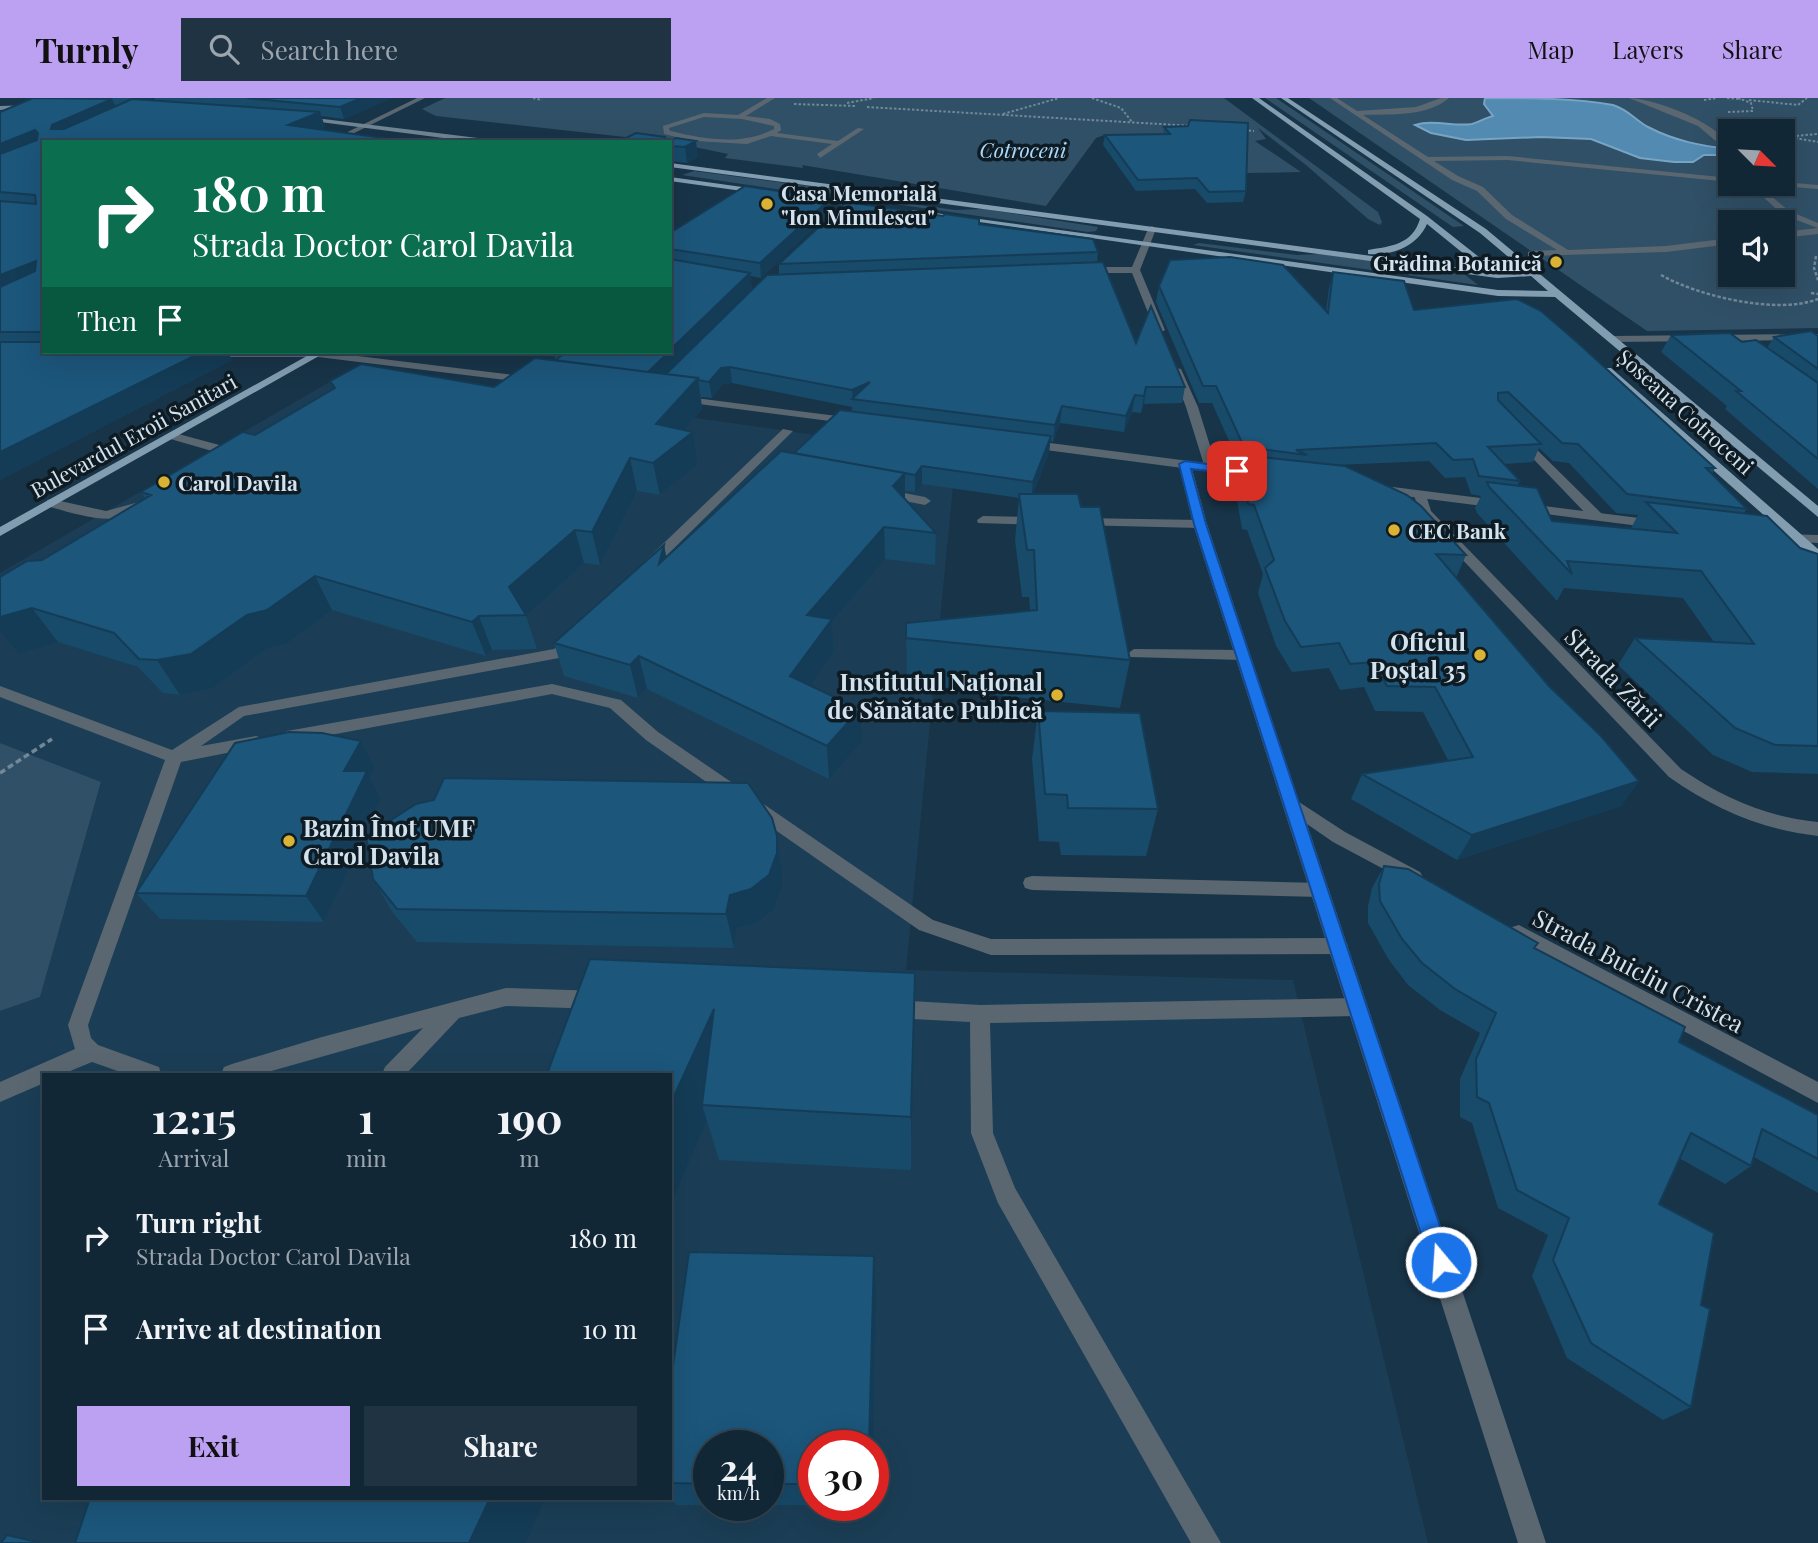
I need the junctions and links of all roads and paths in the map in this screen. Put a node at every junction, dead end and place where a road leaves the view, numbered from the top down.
1 (422, 98) edge
2 (533, 98) edge
3 (772, 98) edge
4 (874, 98) edge
5 (1059, 98) edge
6 (1092, 98) edge
7 (1255, 98) edge
8 (1284, 98) edge
9 (1333, 98) edge
10 (1446, 98) edge
11 (1632, 98) edge
12 (1717, 98) edge
13 (1727, 98) edge
14 (1807, 98) edge
15 (1740, 99) edge
16 (542, 100) dead end
17 (1701, 102) dead end
18 (764, 103) junction
19 (841, 105) junction
20 (46, 106) edge
21 (854, 106) dead end
22 (867, 107) dead end
23 (0, 108) edge
24 (1718, 110) dead end
25 (1356, 113) junction
26 (38, 116) edge
27 (284, 116) edge
28 (999, 116) junction
29 (14, 117) edge
30 (739, 117) junction
31 (1132, 122) junction
32 (365, 125) junction
33 (1200, 127) edge
34 (860, 129) dead end
35 (1240, 130) edge
36 (1254, 131) dead end
37 (770, 134) junction
38 (1818, 134) edge
39 (344, 135) junction
40 (1796, 136) edge
41 (357, 137) edge
42 (1718, 137) edge
43 (330, 138) edge
44 (695, 139) junction
45 (1796, 139) edge
46 (479, 140) edge
47 (1818, 142) edge
48 (838, 144) junction
49 (672, 152) edge
50 (820, 156) dead end
51 (1427, 159) junction
52 (672, 165) edge
53 (1718, 179) edge
54 (672, 180) edge
55 (1796, 185) edge
56 (1818, 187) edge
57 (864, 190) junction
58 (780, 194) edge
59 (794, 196) edge
60 (1767, 196) edge
61 (849, 203) junction
62 (876, 207) edge
63 (902, 211) edge
64 (1424, 218) junction
65 (822, 229) edge
66 (1152, 229) junction
67 (1818, 229) edge
68 (1795, 233) edge
69 (1718, 242) edge
70 (1144, 244) junction
71 (1333, 253) junction
72 (1567, 253) junction
73 (1818, 253) edge
74 (1531, 254) dead end
75 (1135, 270) junction
76 (1074, 271) edge
77 (1657, 272) dead end
78 (1534, 273) junction
79 (1497, 275) junction
80 (1818, 281) edge
81 (1811, 293) dead end
82 (1560, 294) junction
83 (1818, 294) edge
84 (1526, 298) junction
85 (1818, 299) edge
86 (1818, 337) edge
87 (1613, 339) junction
88 (1731, 339) junction
89 (1166, 344) edge
90 (1742, 347) edge
91 (318, 354) edge
92 (328, 354) edge
93 (1171, 357) edge
94 (1600, 363) edge
95 (548, 382) edge
96 (668, 397) edge
97 (872, 424) edge
98 (788, 431) dead end
99 (1514, 433) edge
100 (171, 436) junction
101 (1008, 441) edge
102 (1185, 464) junction
103 (1210, 468) junction
104 (194, 473) edge
105 (1276, 476) edge
106 (1368, 488) edge
107 (871, 491) edge
108 (1420, 495) junction
109 (152, 499) edge
110 (925, 501) dead end
111 (51, 503) junction
112 (1818, 513) edge
113 (1597, 517) junction
114 (984, 520) dead end
115 (1200, 524) junction
116 (1664, 526) edge
117 (0, 532) edge
118 (1774, 538) edge
119 (1798, 539) junction
120 (1818, 539) edge
121 (1818, 556) edge
122 (639, 575) edge
123 (589, 624) edge
124 (1134, 654) dead end
125 (1243, 654) junction
126 (0, 691) edge
127 (78, 720) junction
128 (174, 757) junction
129 (0, 773) edge
130 (1292, 806) junction
131 (1818, 829) edge
132 (1032, 883) dead end
133 (1320, 890) junction
134 (1437, 890) edge
135 (1499, 923) edge
136 (1338, 946) junction
137 (614, 1000) edge
138 (1358, 1007) junction
139 (872, 1008) edge
140 (453, 1011) junction
141 (980, 1014) junction
142 (91, 1052) junction
143 (43, 1073) edge
144 (148, 1073) edge
145 (235, 1073) edge
146 (394, 1073) edge
147 (42, 1074) edge
148 (0, 1092) edge
149 (1818, 1093) edge
150 (1207, 1543) edge
151 (1532, 1543) edge

1 - 32 street
2 - 16 path
3 - 18 street
4 - 19 path
5 - 28 path
6 - 31 path
7 - 64 main road
8 - 78 main road, Șoseaua Cotroceni
9 - 25 street
10 - 25 street
11 - 42 street
12 - 17 path
13 - 15 path
14 - 15 path
15 - 24 path
18 - 19 path
18 - 30 street
19 - 21 path
20 - 23 main road
22 - 28 path
25 - 51 street
26 - 29 main road
27 - 32 main road
28 - 31 path
30 - 37 street
30 - 44 street
31 - 33 path
32 - 39 street
32 - 46 main road
34 - 48 street
35 - 36 path
37 - 44 street
37 - 48 street
38 - 40 path
39 - 41 main road
39 - 43 street
44 - 49 street
45 - 47 path
48 - 50 street
51 - 53 street
51 - 72 street
52 - 57 main road
54 - 58 main road
55 - 56 street
57 - 61 street
57 - 66 main road
59 - 61 main road
60 - 67 street
61 - 62 main road
61 - 65 street
63 - 70 main road
64 - 71 main road
64 - 79 main road
66 - 70 street
66 - 71 main road
67 - 68 street
69 - 72 street
70 - 75 street
70 - 84 main road
71 - 79 main road
72 - 74 street
73 - 80 path
75 - 76 street
75 - 89 street
77 - 85 path
78 - 79 main road
78 - 82 main road, Șoseaua Cotroceni
79 - 84 main road
81 - 83 path
82 - 84 main road
82 - 87 main road, Șoseaua Cotroceni
86 - 88 street
87 - 88 street
87 - 112 main road, Șoseaua Cotroceni
88 - 90 street
91 - 100 main road, Bulevardul Eroii Sanitari
92 - 95 street
93 - 103 street
94 - 119 main road, Șoseaua Cotroceni
96 - 97 street
98 - 122 street
99 - 113 street
100 - 104 street
100 - 111 main road, Bulevardul Eroii Sanitari
101 - 102 street
102 - 103 street
102 - 115 street
103 - 105 street
106 - 108 street
107 - 110 street
108 - 113 street
108 - 131 street, Strada Zării
109 - 111 street
111 - 117 main road, Bulevardul Eroii Sanitari
113 - 116 street
114 - 115 street
115 - 125 street
118 - 119 street
119 - 120 street
119 - 121 main road, Șoseaua Cotroceni
123 - 128 street
124 - 125 street
125 - 130 street
126 - 127 street
127 - 128 street
127 - 129 path
128 - 136 street
128 - 142 street
130 - 133 street
130 - 134 street
132 - 133 street
133 - 136 street
135 - 149 street, Strada Buicliu Cristea
136 - 138 street
137 - 140 street
138 - 141 street
138 - 151 street
139 - 141 street
140 - 145 street
140 - 146 street
141 - 150 street
142 - 143 street
142 - 144 street
147 - 148 street

